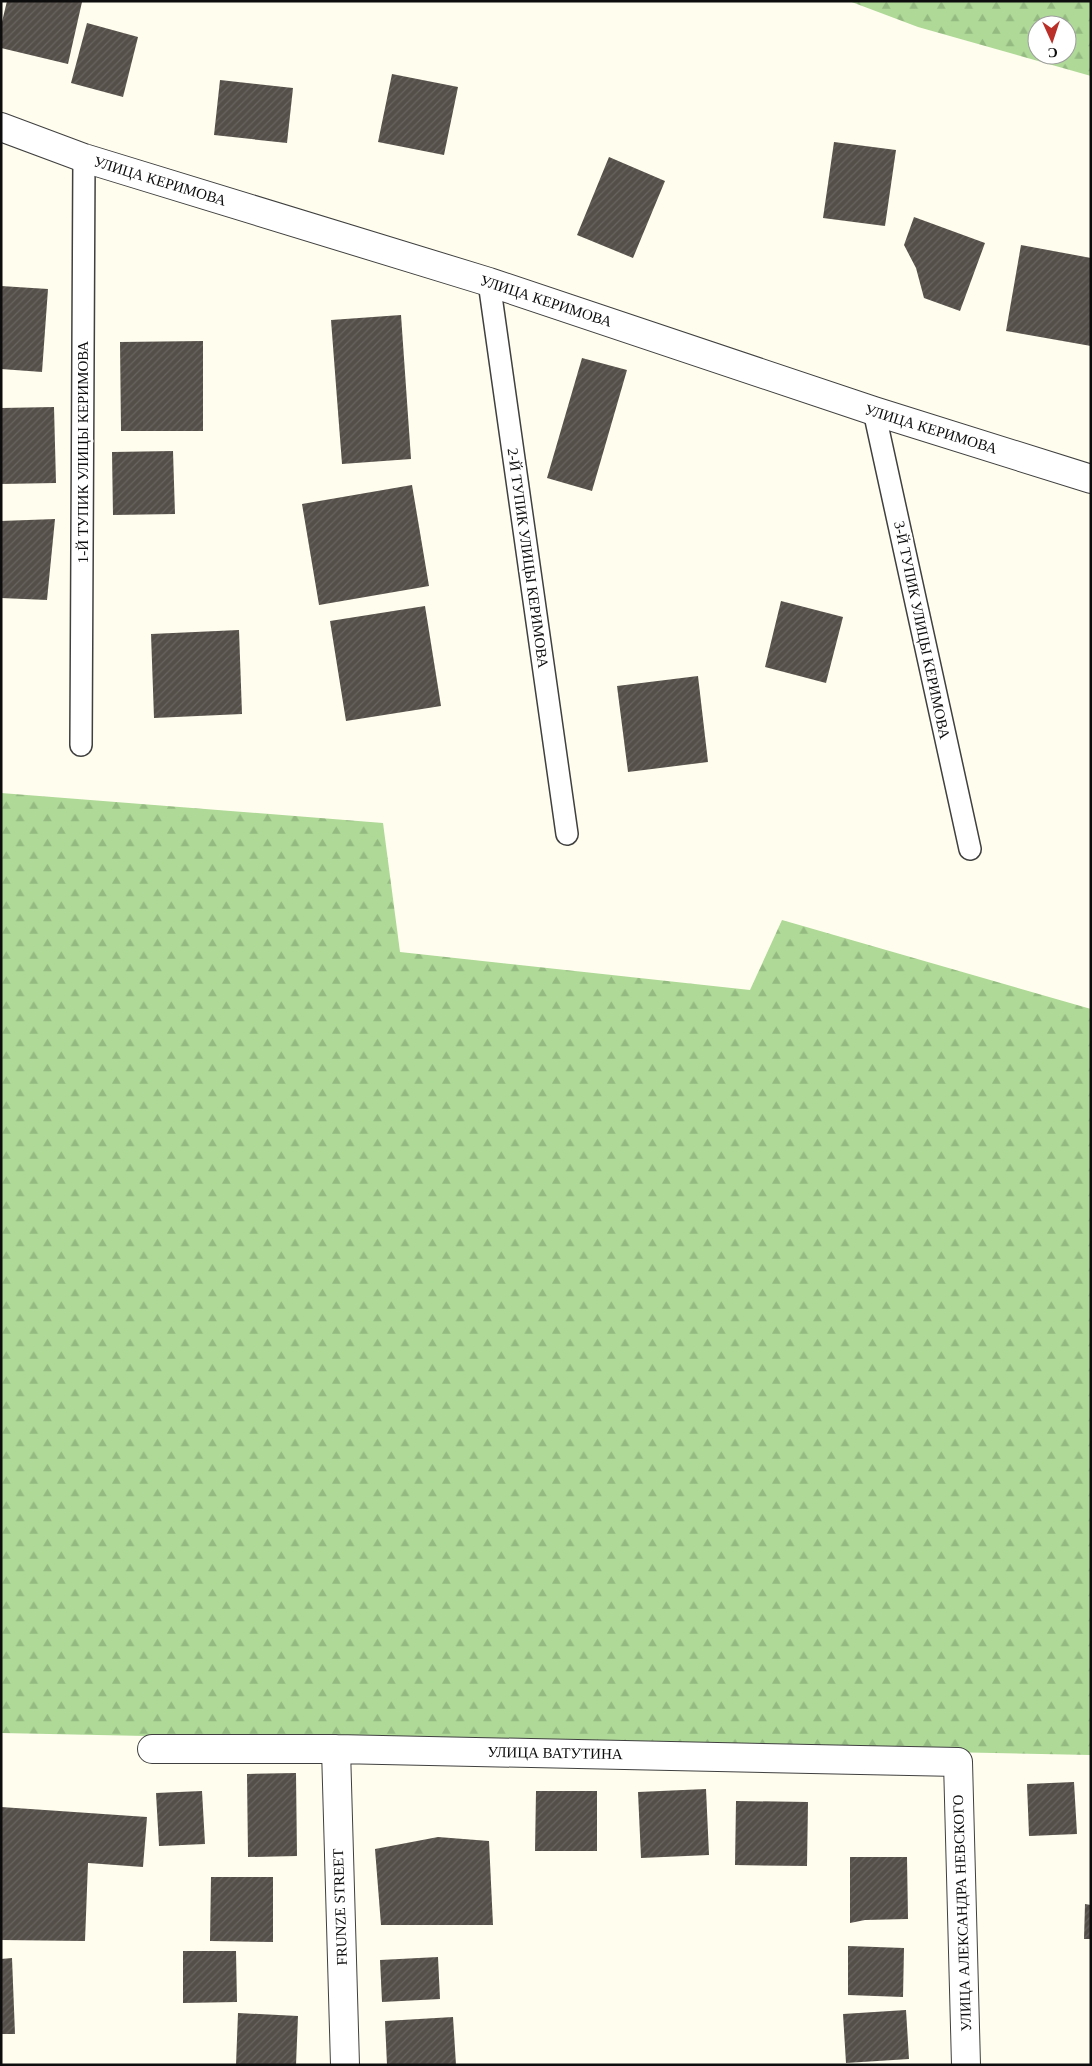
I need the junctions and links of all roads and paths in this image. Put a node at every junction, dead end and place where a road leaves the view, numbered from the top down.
1 (1, 127) edge
2 (84, 158) junction
3 (489, 282) junction
4 (874, 411) junction
5 (1091, 479) edge
6 (81, 745) dead end
7 (568, 834) dead end
8 (970, 849) dead end
9 (152, 1749) dead end
10 (336, 1749) junction
11 (958, 1762) joint
12 (345, 2065) edge
13 (966, 2065) edge

1 - 2 street, УЛИЦА КЕРИМОВА
2 - 3 street, УЛИЦА КЕРИМОВА
2 - 6 lane, 1-Й ТУПИК УЛИЦЫ КЕРИМОВА
3 - 4 street, УЛИЦА КЕРИМОВА
3 - 7 lane, 2-Й ТУПИК УЛИЦЫ КЕРИМОВА
4 - 5 street, УЛИЦА КЕРИМОВА
4 - 8 lane, 3-Й ТУПИК УЛИЦЫ КЕРИМОВА
9 - 10 street, УЛИЦА ВАТУТИНА
10 - 11 street, УЛИЦА ВАТУТИНА
10 - 12 street, FRUNZE STREET
11 - 13 street, УЛИЦА АЛЕКСАНДРА НЕВСКОГО

